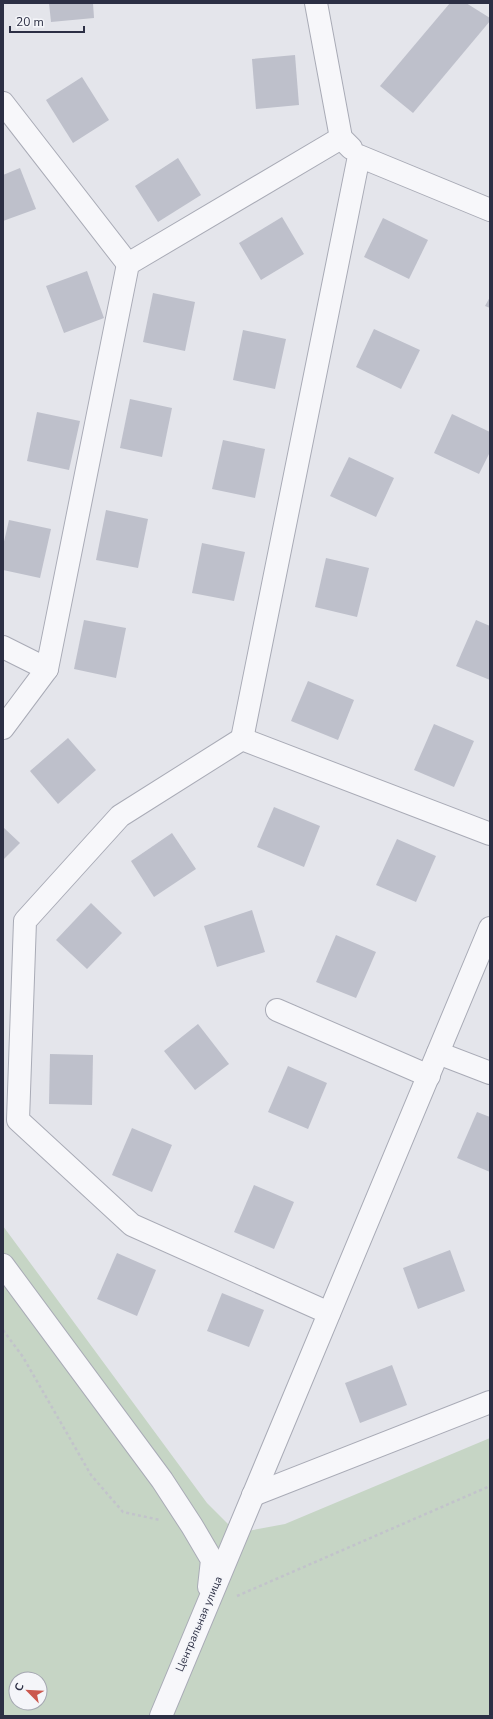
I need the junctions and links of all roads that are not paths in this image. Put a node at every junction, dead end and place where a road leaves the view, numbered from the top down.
1 (316, 3) edge
2 (3, 103) edge
3 (341, 138) junction
4 (359, 156) junction
5 (490, 210) edge
6 (128, 264) junction
7 (3, 647) edge
8 (47, 669) junction
9 (3, 728) edge
10 (242, 739) junction
11 (490, 834) edge
12 (490, 928) edge
13 (277, 1010) dead end
14 (438, 1053) junction
15 (490, 1073) edge
16 (429, 1076) junction
17 (3, 1265) edge
18 (329, 1313) junction
19 (490, 1402) edge
20 (253, 1495) junction
21 (206, 1610) junction
22 (161, 1716) edge

1 - 3 street
2 - 6 street
3 - 4 street
3 - 6 street
4 - 5 street
4 - 10 street
6 - 8 street
7 - 8 street
8 - 9 street
10 - 11 street
10 - 18 street
12 - 14 street, Центральная улица
13 - 16 street
14 - 15 street
14 - 16 street, Центральная улица
16 - 18 street, Центральная улица
17 - 21 street
18 - 20 street, Центральная улица
19 - 20 street
20 - 21 street, Центральная улица
21 - 22 street, Центральная улица

